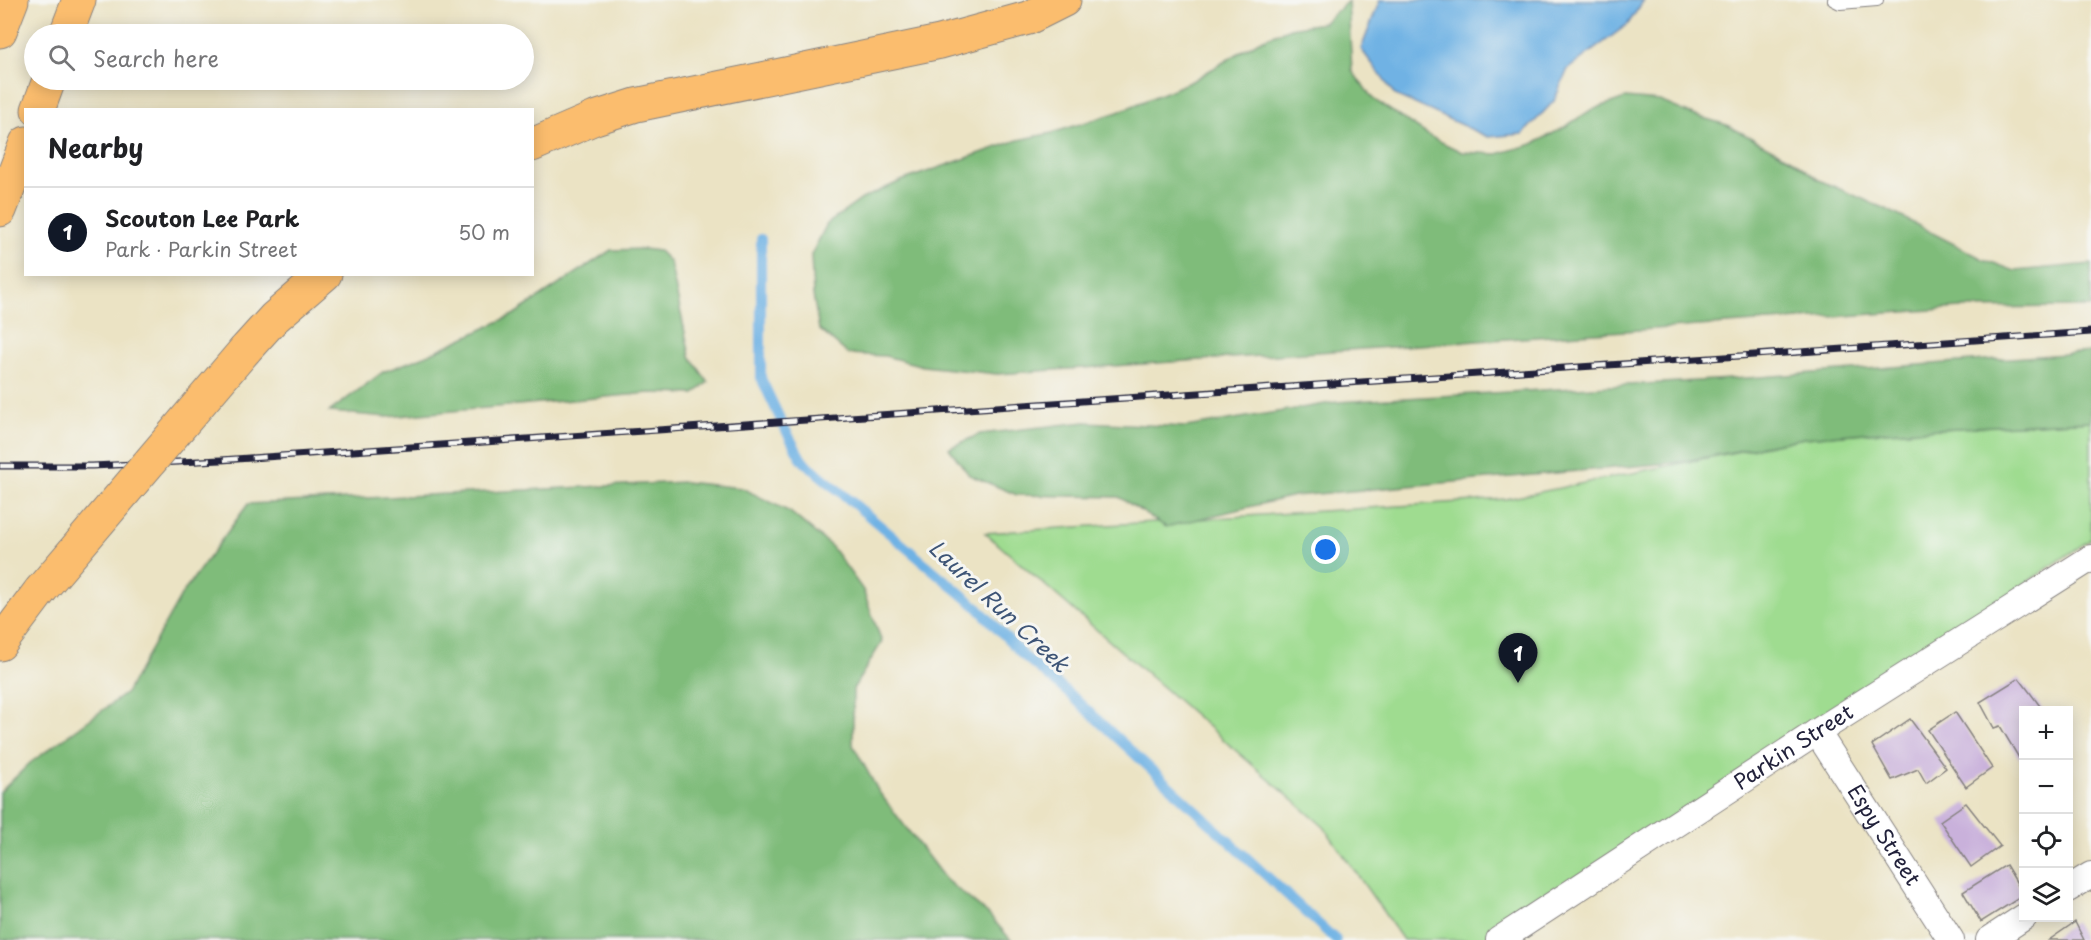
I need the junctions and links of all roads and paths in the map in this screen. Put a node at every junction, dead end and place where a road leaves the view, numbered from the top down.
1 (12, 0) edge
2 (80, 0) edge
3 (1064, 0) edge
4 (1834, 0) edge
5 (1877, 0) edge
6 (70, 24) edge
7 (0, 32) edge
8 (45, 90) edge
9 (39, 108) edge
10 (534, 144) edge
11 (24, 147) edge
12 (0, 210) edge
13 (324, 276) edge
14 (2091, 558) edge
15 (0, 644) edge
16 (1817, 732) junction
17 (2091, 875) edge
18 (2073, 886) edge
19 (2019, 920) edge
20 (1499, 940) edge
21 (1951, 940) edge
22 (1989, 940) edge

1 - 7 highway
2 - 6 highway
3 - 10 highway
4 - 5 lane
8 - 9 highway
11 - 12 highway
13 - 15 highway, bridge
14 - 16 street, Parkin Street
16 - 20 street, Parkin Street
16 - 21 street, Espy Street
17 - 18 street
19 - 22 street

